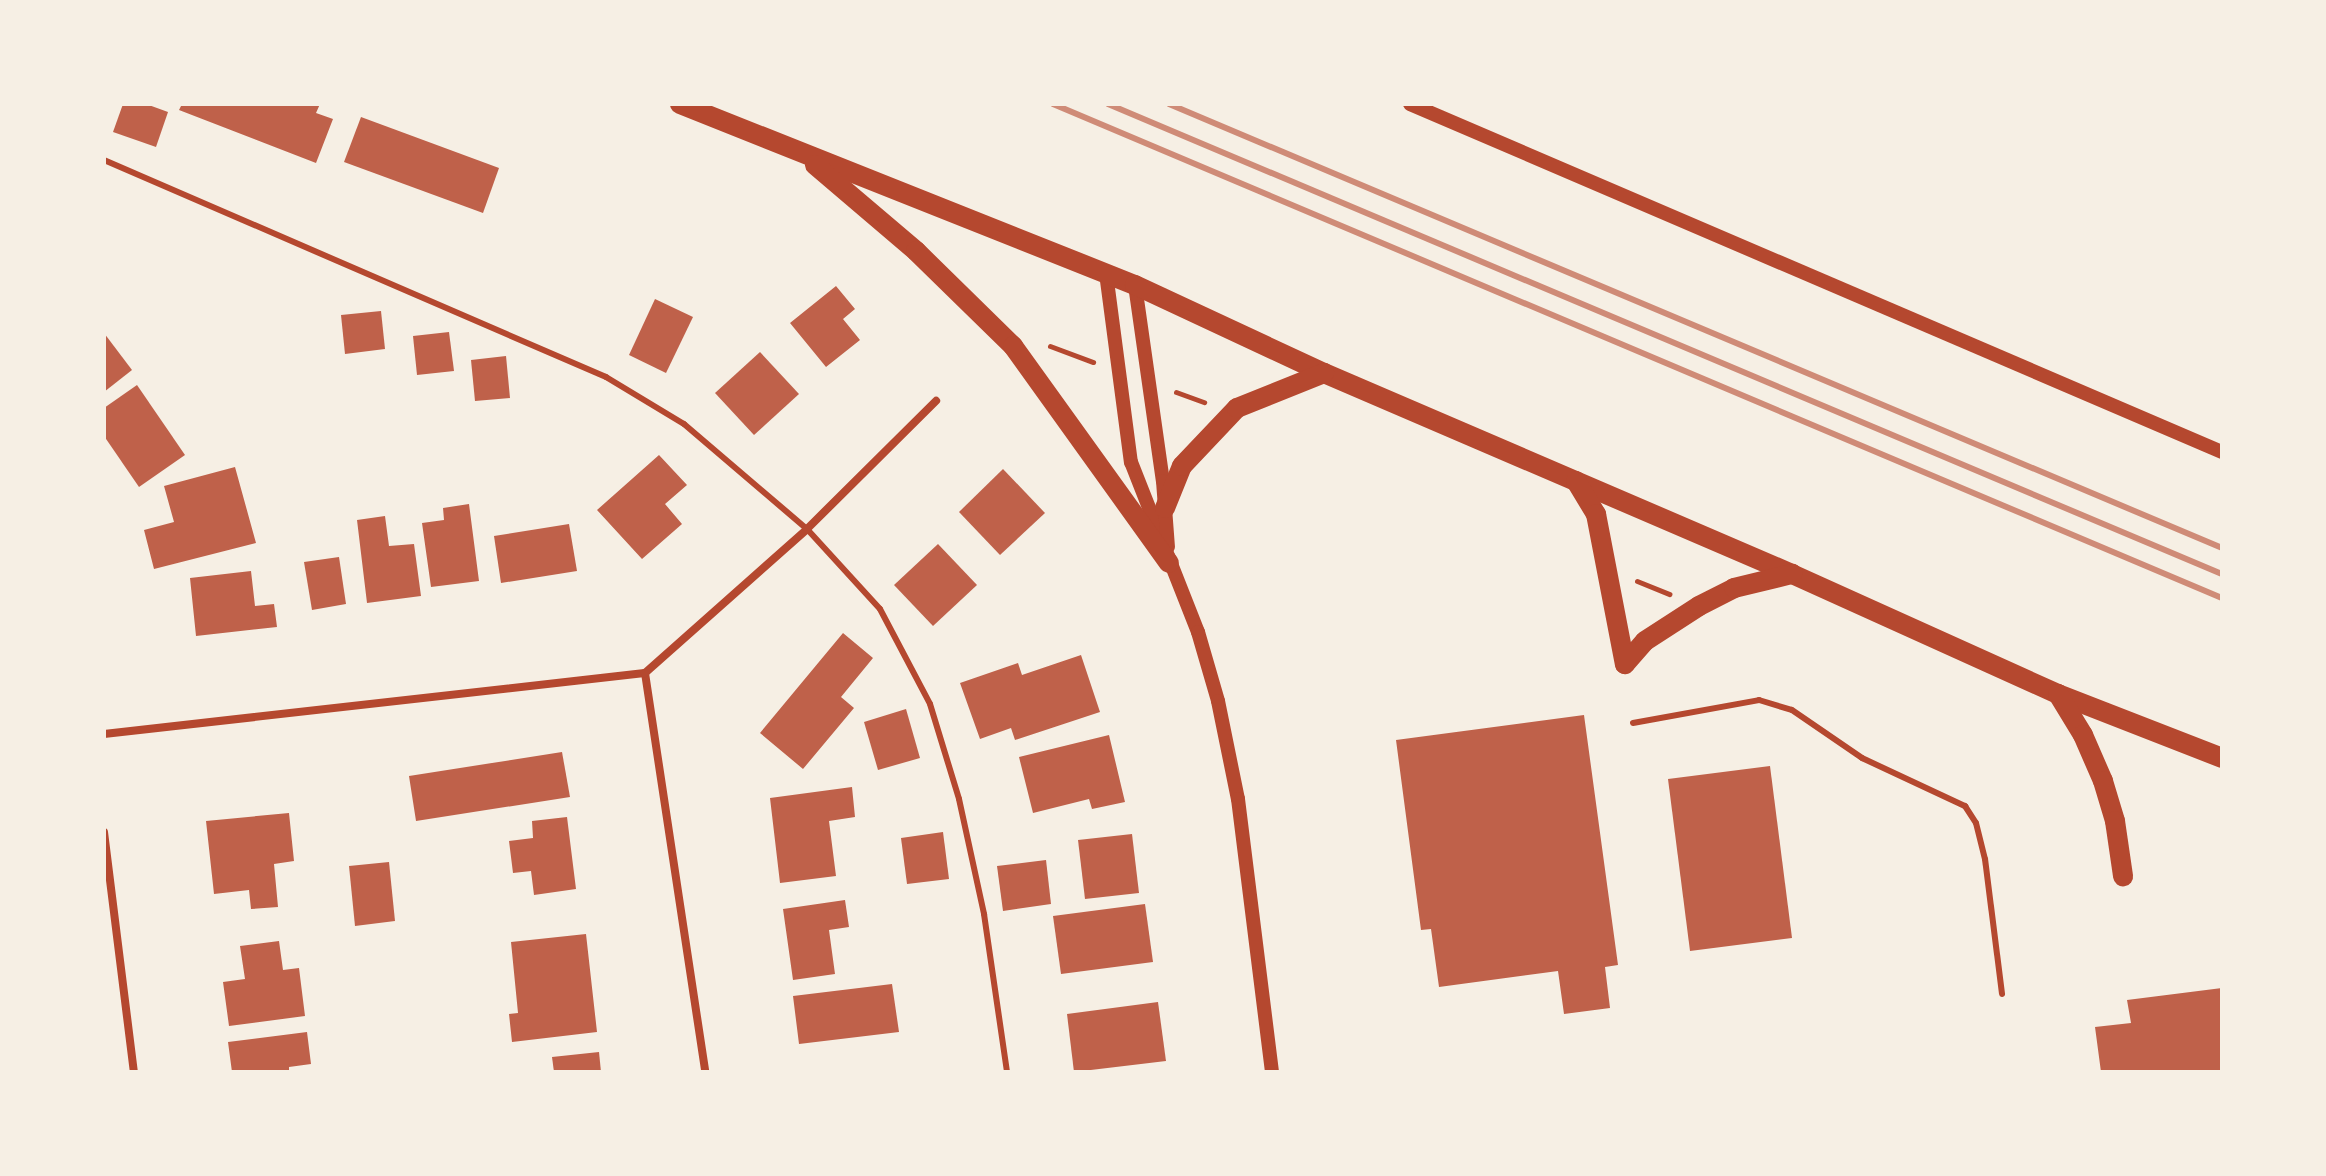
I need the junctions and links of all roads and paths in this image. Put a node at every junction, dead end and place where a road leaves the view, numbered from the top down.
1 (680, 104) edge
2 (1410, 104) edge
3 (803, 154) junction
4 (104, 160) edge
5 (1106, 273) junction
6 (1135, 285) junction
7 (1045, 344) dead end
8 (1094, 362) dead end
9 (1324, 373) junction
10 (1164, 387) dead end
11 (936, 401) dead end
12 (1208, 403) dead end
13 (2222, 452) edge
14 (1576, 481) junction
15 (1165, 508) junction
16 (807, 529) junction
17 (1169, 563) junction
18 (1792, 574) junction
19 (1635, 580) dead end
20 (1675, 596) dead end
21 (645, 673) junction
22 (2058, 694) junction
23 (1633, 723) dead end
24 (104, 734) edge
25 (2222, 758) edge
26 (104, 832) edge
27 (2123, 876) dead end
28 (2002, 994) dead end
29 (134, 1072) edge
30 (705, 1072) edge
31 (1007, 1072) edge
32 (1272, 1072) edge

1 - 3 main road
2 - 13 street
3 - 5 main road
3 - 17 main road
4 - 16 lane
5 - 6 main road
5 - 17 street
6 - 9 main road
6 - 15 street
7 - 8 path
9 - 14 main road
9 - 15 main road
10 - 12 path
11 - 16 street
14 - 18 main road
14 - 18 main road
15 - 17 street
16 - 21 street
16 - 31 lane
17 - 32 street
18 - 22 main road
19 - 20 path
21 - 24 street
21 - 30 street
22 - 25 main road
22 - 27 main road
23 - 28 lane
26 - 29 street

